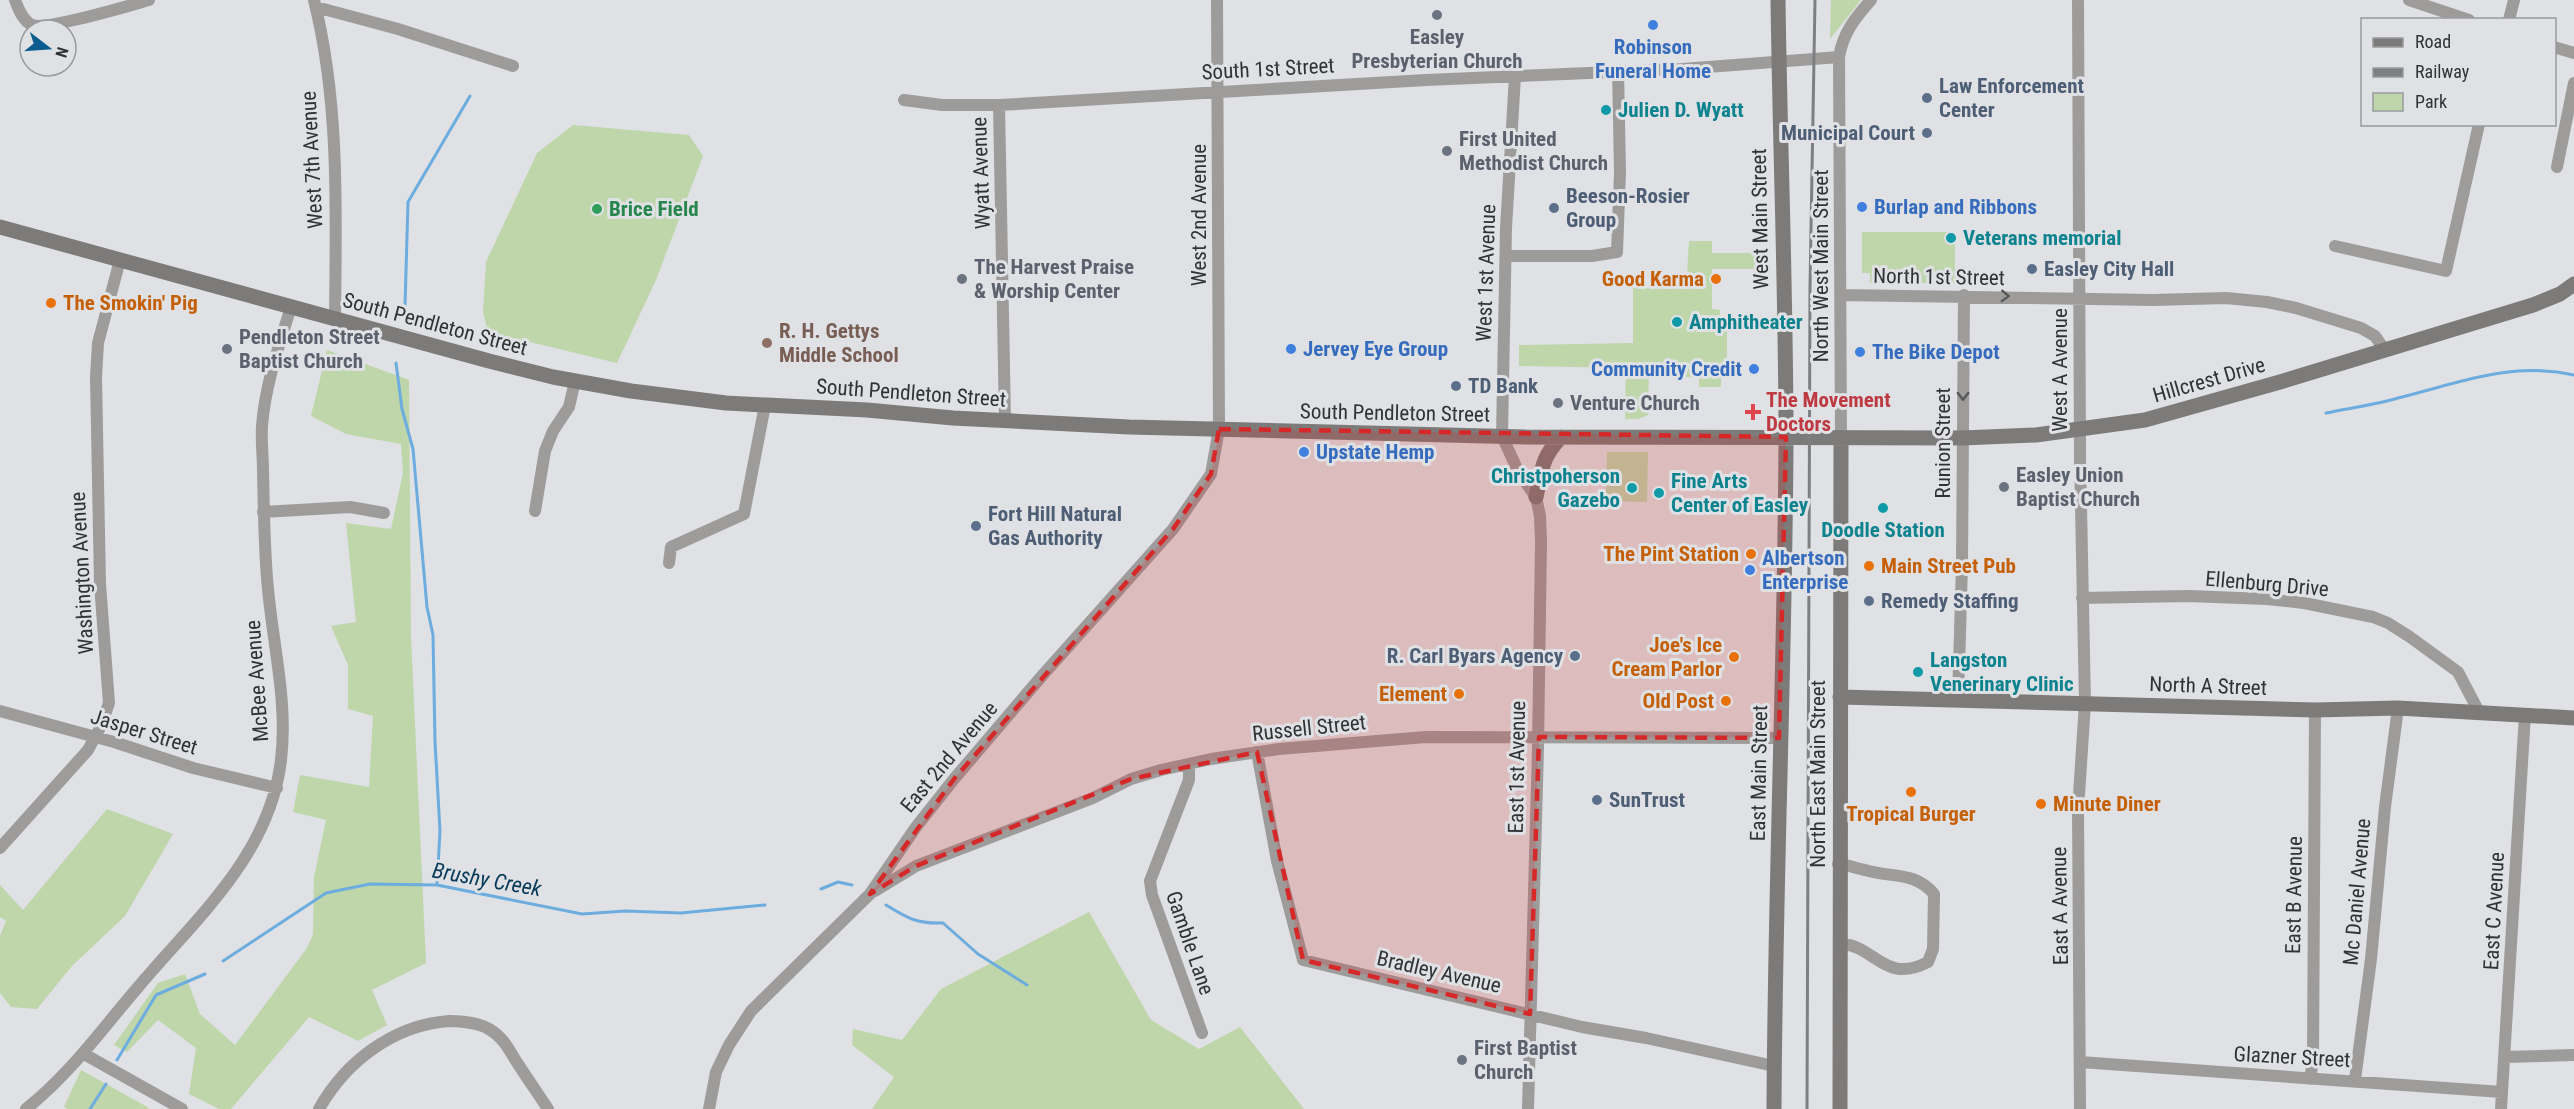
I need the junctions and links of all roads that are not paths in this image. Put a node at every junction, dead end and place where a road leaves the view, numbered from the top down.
1 (15, 0) edge
2 (149, 0) edge
3 (1217, 0) edge
4 (1778, 0) edge
5 (1871, 0) edge
6 (2078, 0) edge
7 (2409, 0) edge
8 (2514, 0) edge
9 (315, 3) edge
10 (2463, 18) edge
11 (2510, 18) edge
12 (2556, 48) edge
13 (2574, 53) edge
14 (1839, 57) junction
15 (1779, 62) junction
16 (513, 66) dead end
17 (1618, 70) junction
18 (1515, 76) junction
19 (2574, 83) edge
20 (1217, 91) junction
21 (904, 100) dead end
22 (999, 105) junction
23 (2480, 126) edge
24 (2557, 167) dead end
25 (0, 227) edge
26 (2335, 246) dead end
27 (1506, 256) junction
28 (120, 260) junction
29 (2574, 284) edge
30 (1841, 295) junction
31 (1964, 295) junction
32 (2080, 299) junction
33 (291, 307) junction
34 (335, 319) junction
35 (2384, 349) junction
36 (575, 381) junction
37 (765, 405) junction
38 (1005, 420) junction
39 (1219, 429) junction
40 (2080, 431) junction
41 (1502, 436) junction
42 (1561, 437) junction
43 (1786, 437) junction
44 (1962, 438) junction
45 (1841, 439) junction
46 (1536, 498) junction
47 (535, 511) dead end
48 (263, 512) junction
49 (384, 513) dead end
50 (669, 563) dead end
51 (2082, 598) junction
52 (1840, 697) junction
53 (1958, 700) junction
54 (2085, 703) junction
55 (2398, 708) junction
56 (2315, 710) junction
57 (0, 711) edge
58 (2479, 712) junction
59 (2525, 714) junction
60 (2574, 718) edge
61 (95, 737) junction
62 (1538, 737) junction
63 (1779, 738) junction
64 (1257, 752) junction
65 (1189, 764) junction
66 (277, 788) junction
67 (0, 848) edge
68 (1838, 864) junction
69 (870, 894) junction
70 (1841, 944) junction
71 (1530, 1014) junction
72 (1202, 1033) dead end
73 (84, 1054) junction
74 (2574, 1055) edge
75 (2505, 1057) junction
76 (2080, 1062) junction
77 (1774, 1066) junction
78 (2310, 1079) junction
79 (2355, 1080) junction
80 (2502, 1092) junction
81 (164, 1105) edge
82 (26, 1109) edge
83 (182, 1109) edge
84 (319, 1109) edge
85 (548, 1109) edge
86 (709, 1109) edge
87 (1528, 1109) edge
88 (1774, 1109) edge
89 (1840, 1109) edge
90 (2080, 1109) edge
91 (2501, 1109) edge

1 - 2 street
3 - 20 street, West 2nd Avenue
4 - 15 main road, West Main Street
5 - 14 street, North West Main Street
6 - 32 street, West A Avenue
7 - 10 street
8 - 11 street
9 - 16 street
9 - 34 street, West 7th Avenue
12 - 13 street
14 - 15 street, South 1st Street
14 - 30 street, North West Main Street
15 - 17 street, South 1st Street
15 - 43 main road, West Main Street
17 - 18 street, South 1st Street
17 - 27 street
18 - 20 street, South 1st Street
18 - 27 street, West 1st Avenue
19 - 24 street
20 - 22 street, South 1st Street
20 - 39 street, West 2nd Avenue
21 - 22 street, South 1st Street
22 - 38 street, Wyatt Avenue
23 - 26 street
25 - 28 main road, South Pendleton Street
27 - 41 street, West 1st Avenue
28 - 33 main road, South Pendleton Street
28 - 61 street, Washington Avenue
29 - 35 main road, Hillcrest Drive
30 - 31 street, North 1st Street
30 - 45 street, North West Main Street
31 -> 32 street, North 1st Street
31 -> 44 street, Runion Street
32 - 35 street, North 1st Street
32 - 40 street, West A Avenue
33 - 34 main road, South Pendleton Street
33 - 48 street, McBee Avenue
34 - 36 main road, South Pendleton Street
35 - 40 main road, Hillcrest Drive
36 - 37 main road, South Pendleton Street
36 - 47 street
37 - 38 main road, South Pendleton Street
37 - 50 street
38 - 39 main road, South Pendleton Street
39 - 41 main road, South Pendleton Street
39 - 69 street, East 2nd Avenue
40 - 44 main road, Hillcrest Drive
40 - 51 street, West A Avenue
41 - 42 main road, South Pendleton Street
41 - 46 street, East 1st Avenue
42 - 43 main road, South Pendleton Street
42 - 46 main road
43 - 45 main road, South Pendleton Street
43 - 63 main road, East Main Street
44 - 45 main road, Hillcrest Drive
44 - 53 street, Runion Street
45 - 52 main road, North East Main Street
46 - 62 street, East 1st Avenue
48 - 49 street
48 - 66 street, McBee Avenue
51 - 54 street, West A Avenue
51 - 58 street, Ellenburg Drive
52 - 53 main road, North A Street
52 - 68 main road, North East Main Street
53 - 54 main road, North A Street
54 - 56 main road, North A Street
54 - 76 street, East A Avenue
55 - 56 main road, North A Street
55 - 58 main road, North A Street
55 - 79 street, Mc Daniel Avenue
56 - 78 street, East B Avenue
57 - 61 street, Jasper Street
58 - 59 main road, North A Street
59 - 60 main road, North A Street
59 - 75 street, East C Avenue
61 - 66 street, Jasper Street
61 - 67 street, Washington Avenue
62 - 63 street, Russell Street
62 - 64 street, Russell Street
62 - 71 street, East 1st Avenue
63 - 77 main road, East Main Street
64 - 65 street, Russell Street
64 - 71 street, Bradley Avenue
65 - 69 street, Russell Street
65 - 72 street, Gamble Lane
66 - 73 street, McBee Avenue
68 - 70 main road, North East Main Street
68 - 70 street
69 - 86 street, East 2nd Avenue
70 - 89 main road, North East Main Street
71 - 77 street, Bradley Avenue
71 - 87 street, East 1st Avenue
73 - 81 street
73 - 82 street, McBee Avenue
74 - 75 street
75 - 80 street, East C Avenue
76 - 78 street, Glazner Street
76 - 90 street, East A Avenue
77 - 88 main road, East Main Street
78 - 79 street, Glazner Street
79 - 80 street, Glazner Street
80 - 91 street, East C Avenue
81 - 83 street
84 - 85 street

